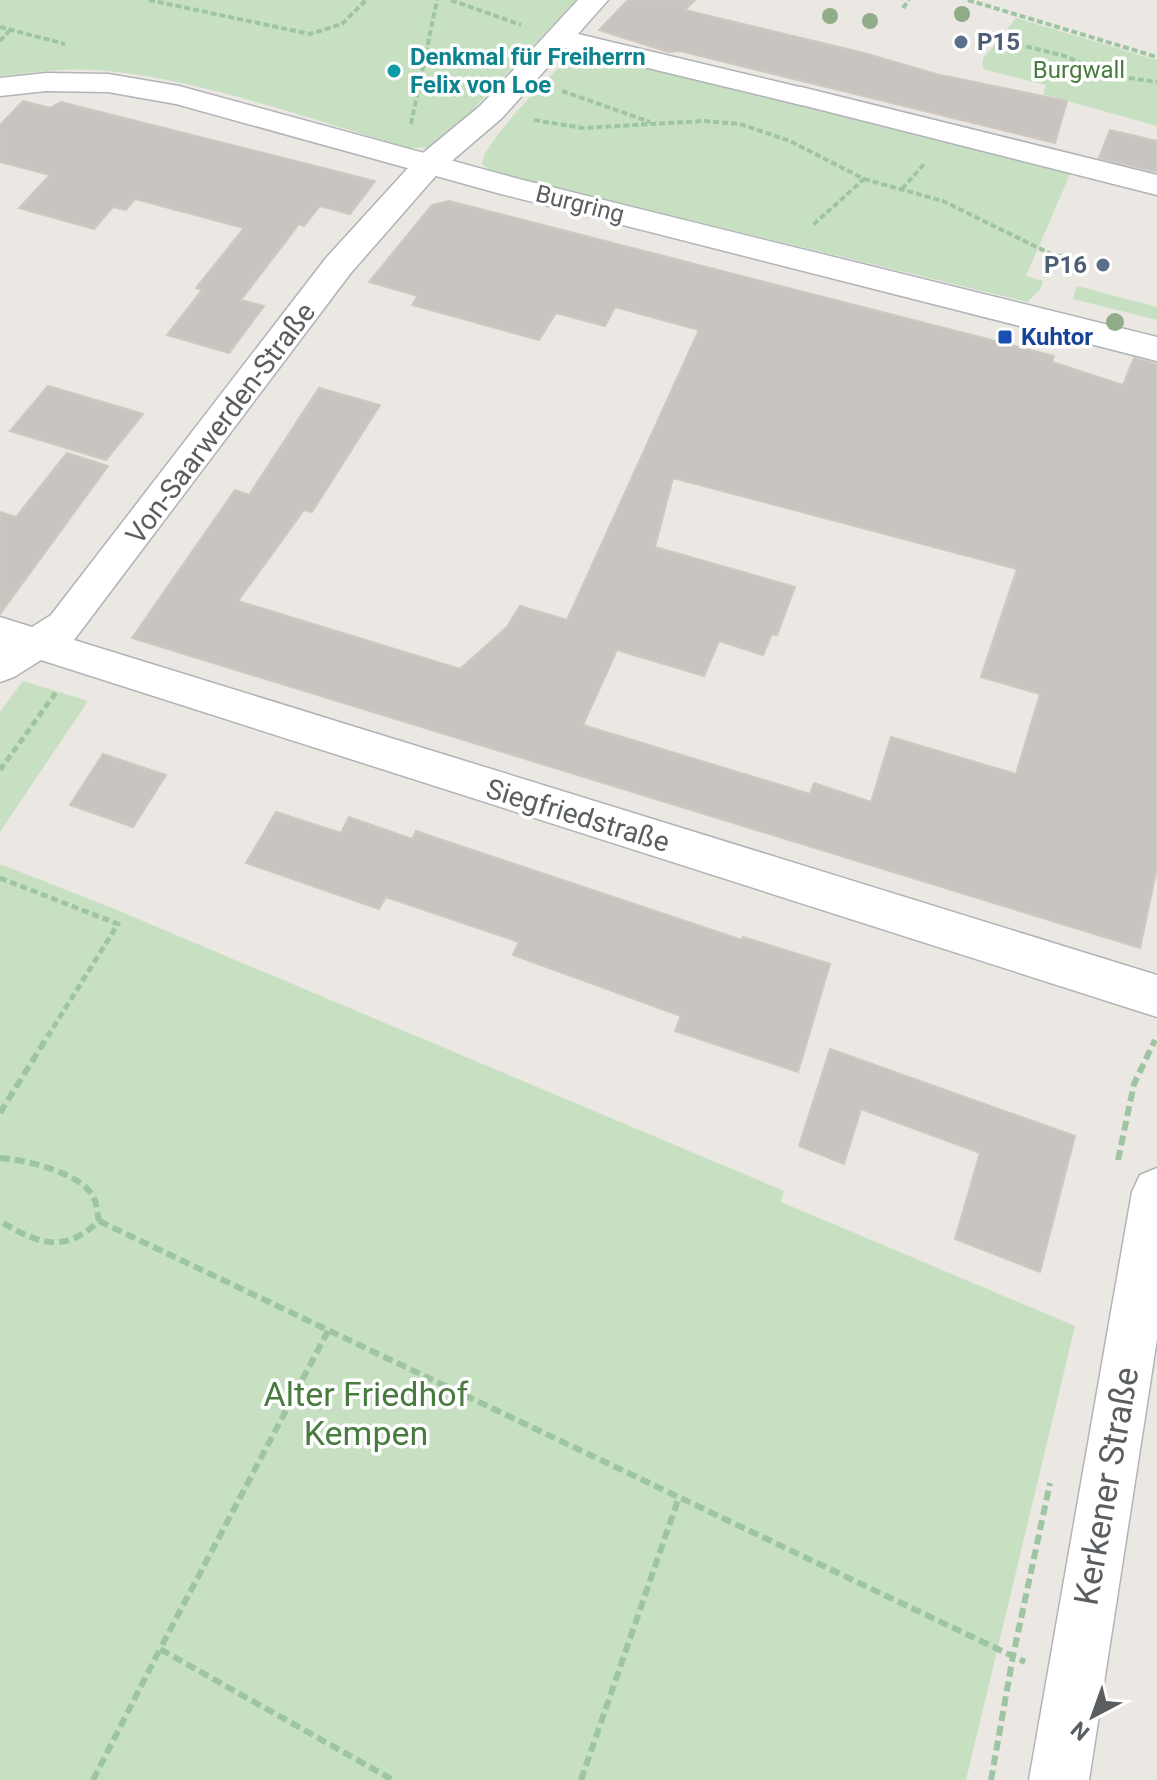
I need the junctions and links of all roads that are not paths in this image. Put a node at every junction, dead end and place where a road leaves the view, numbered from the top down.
1 (594, 0) edge
2 (558, 38) junction
3 (0, 87) edge
4 (429, 164) junction
5 (1157, 185) edge
6 (1157, 349) edge
7 (19, 638) edge
8 (0, 666) edge
9 (1157, 996) edge
10 (1157, 1192) edge
11 (1059, 1780) edge

1 - 2 street, Von-Saarwerden-Straße
2 - 4 street, Von-Saarwerden-Straße
2 - 5 street
3 - 4 street, Burgring
4 - 6 street, Burgring
4 - 7 street, Von-Saarwerden-Straße
7 - 8 street, Von-Saarwerden-Straße
7 - 9 street, Siegfriedstraße
10 - 11 street, Kerkener Straße

